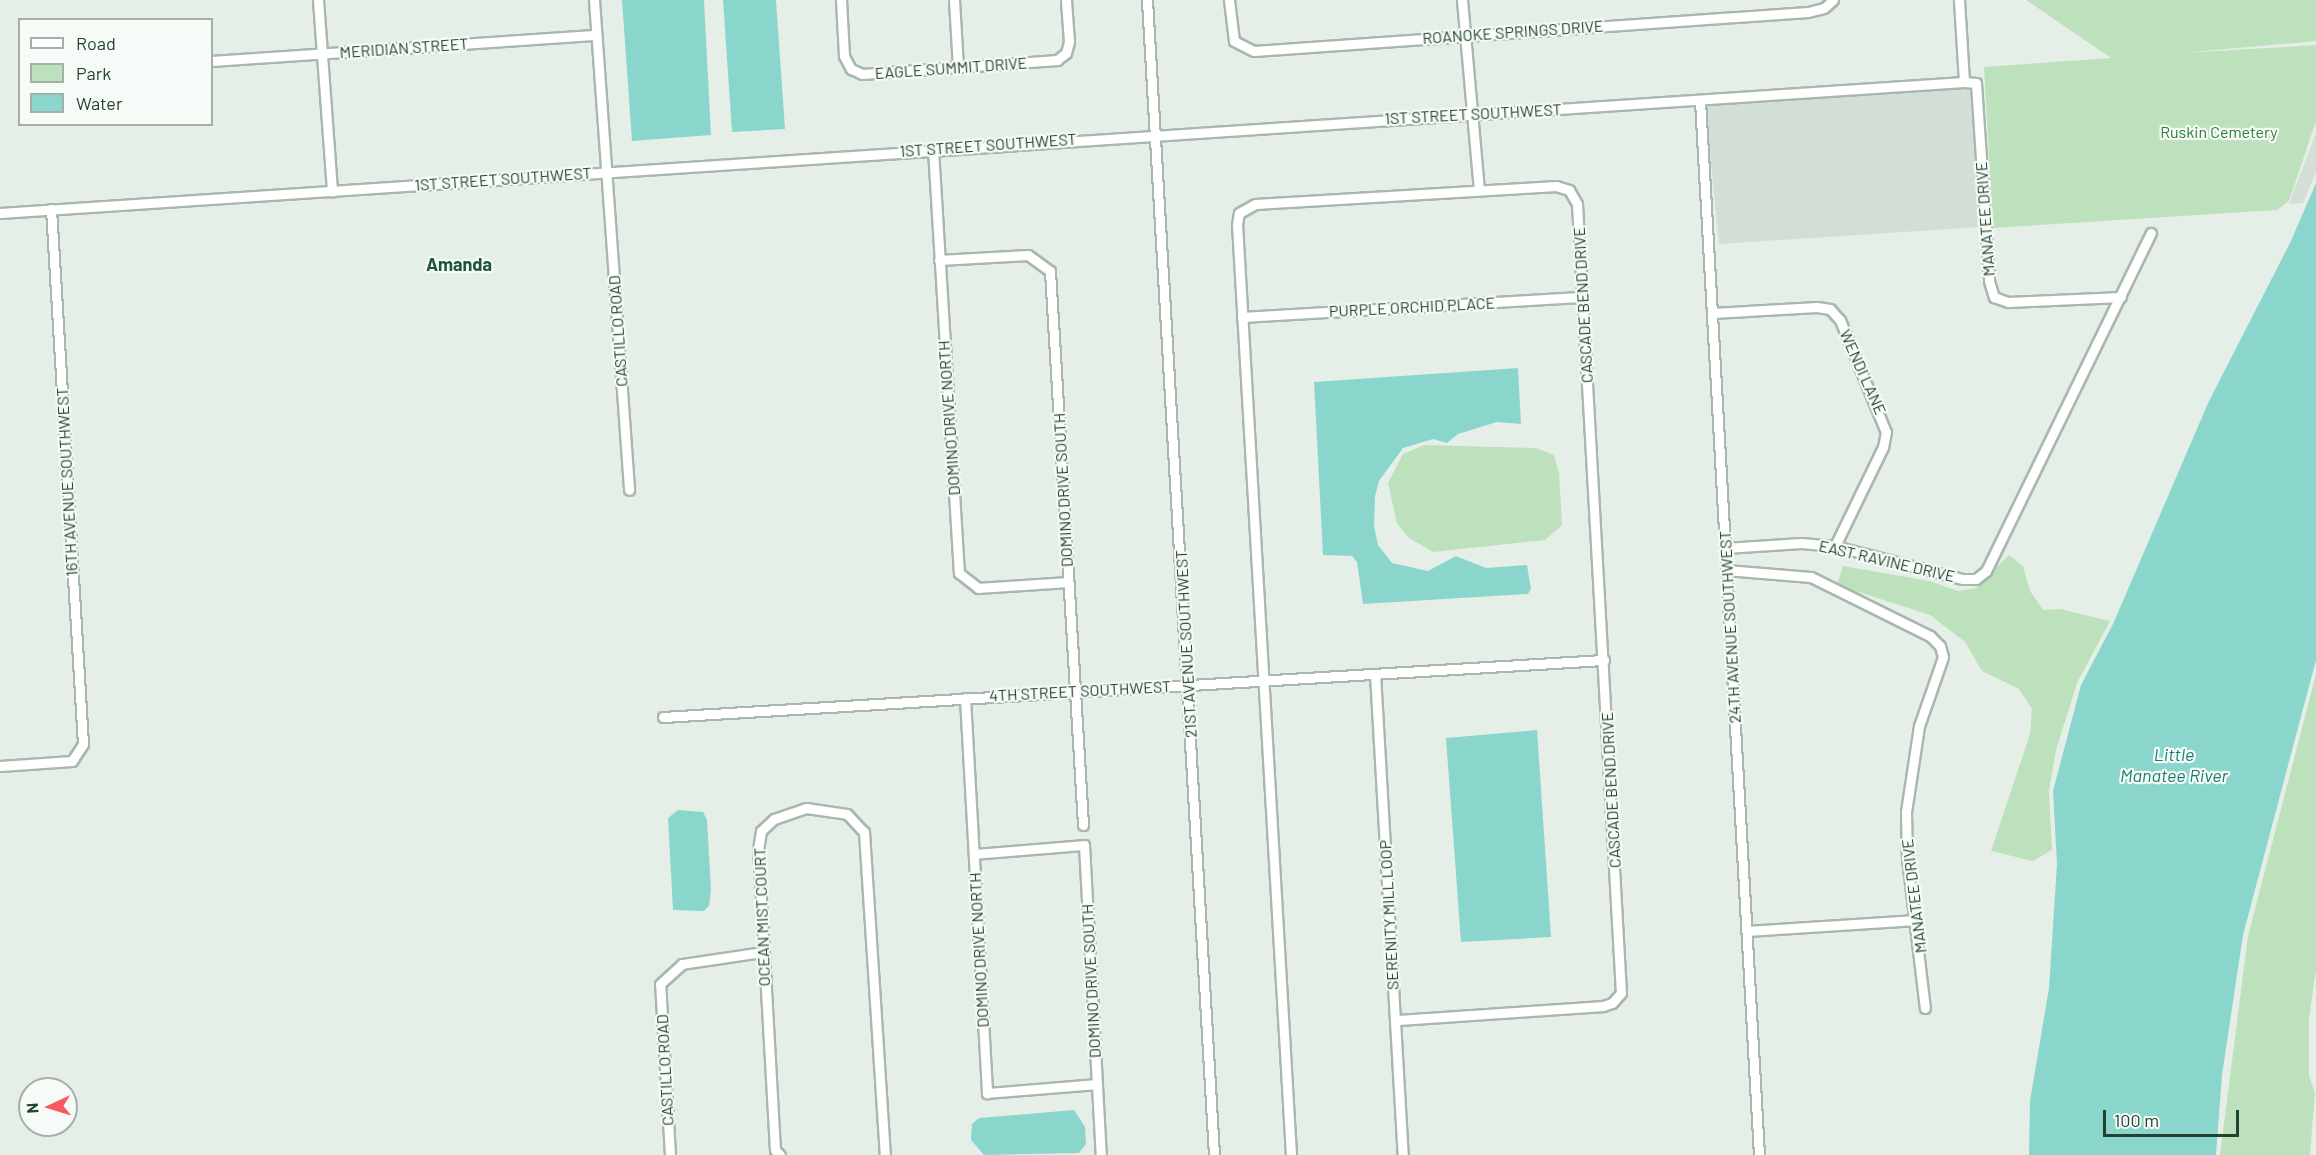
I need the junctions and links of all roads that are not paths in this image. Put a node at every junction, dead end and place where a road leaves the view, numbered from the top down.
1 (318, 0) edge
2 (594, 0) edge
3 (840, 0) edge
4 (954, 0) edge
5 (1066, 0) edge
6 (1148, 0) edge
7 (1228, 0) edge
8 (1462, 0) edge
9 (1833, 0) edge
10 (1959, 0) edge
11 (596, 35) junction
12 (1465, 35) junction
13 (322, 54) junction
14 (213, 61) edge
15 (958, 68) junction
16 (1964, 82) junction
17 (1976, 83) joint
18 (1700, 100) junction
19 (1470, 114) junction
20 (1156, 133) junction
21 (933, 148) junction
22 (606, 172) junction
23 (1479, 190) junction
24 (332, 191) junction
25 (51, 209) junction
26 (0, 213) edge
27 (2151, 233) dead end
28 (939, 260) junction
29 (1583, 297) junction
30 (2121, 297) junction
31 (1712, 313) junction
32 (1242, 317) junction
33 (629, 490) dead end
34 (1835, 546) junction
35 (1725, 548) junction
36 (1726, 570) junction
37 (1068, 582) junction
38 (1604, 660) junction
39 (1375, 674) junction
40 (1263, 681) junction
41 (1189, 685) junction
42 (1074, 690) junction
43 (965, 698) junction
44 (663, 717) dead end
45 (0, 766) edge
46 (1083, 825) dead end
47 (974, 854) junction
48 (1916, 920) junction
49 (1747, 932) junction
50 (762, 952) junction
51 (1925, 1008) dead end
52 (1395, 1020) junction
53 (1096, 1084) junction
54 (670, 1155) edge
55 (780, 1155) edge
56 (885, 1155) edge
57 (1101, 1155) edge
58 (1214, 1155) edge
59 (1291, 1155) edge
60 (1403, 1155) edge
61 (1759, 1155) edge

1 - 13 street
2 - 11 street, CASTILLO ROAD
3 - 15 street, EAGLE SUMMIT DRIVE
4 - 15 street
5 - 15 street, EAGLE SUMMIT DRIVE
6 - 20 street, 21ST AVENUE SOUTHWEST
7 - 12 street, ROANOKE SPRINGS DRIVE
8 - 12 street
9 - 12 street, ROANOKE SPRINGS DRIVE
10 - 16 street
11 - 13 street, MERIDIAN STREET
11 - 22 street, CASTILLO ROAD
12 - 19 street
13 - 14 street, MERIDIAN STREET
13 - 24 street
16 - 17 street, 1ST STREET SOUTHWEST
16 - 18 street, 1ST STREET SOUTHWEST
17 - 30 street, MANATEE DRIVE
18 - 19 street, 1ST STREET SOUTHWEST
18 - 31 street, 24TH AVENUE SOUTHWEST
19 - 20 street, 1ST STREET SOUTHWEST
19 - 23 street
20 - 21 street, 1ST STREET SOUTHWEST
20 - 41 street, 21ST AVENUE SOUTHWEST
21 - 22 street, 1ST STREET SOUTHWEST
21 - 28 street, DOMINO DRIVE NORTH
22 - 24 street, 1ST STREET SOUTHWEST
22 - 33 street, CASTILLO ROAD
23 - 29 street, CASCADE BEND DRIVE
23 - 32 street, CASCADE BEND DRIVE
24 - 25 street, 1ST STREET SOUTHWEST
25 - 26 street, 1ST STREET SOUTHWEST
25 - 45 street, 16TH AVENUE SOUTHWEST
27 - 30 street
28 - 37 street, DOMINO DRIVE SOUTH
28 - 37 street, DOMINO DRIVE NORTH
29 - 32 street, PURPLE ORCHID PLACE
29 - 38 street, CASCADE BEND DRIVE
30 - 34 street, EAST RAVINE DRIVE
31 - 34 street, WENDI LANE
31 - 35 street, 24TH AVENUE SOUTHWEST
32 - 40 street, CASCADE BEND DRIVE
34 - 35 street, EAST RAVINE DRIVE
35 - 36 street, 24TH AVENUE SOUTHWEST
36 - 48 street, MANATEE DRIVE
36 - 49 street, 24TH AVENUE SOUTHWEST
37 - 42 street, DOMINO DRIVE SOUTH
38 - 39 street, 4TH STREET SOUTHWEST
38 - 52 street, CASCADE BEND DRIVE
39 - 40 street, 4TH STREET SOUTHWEST
39 - 52 street, SERENITY MILL LOOP
40 - 41 street, 4TH STREET SOUTHWEST
40 - 59 street
41 - 42 street, 4TH STREET SOUTHWEST
41 - 58 street, 21ST AVENUE SOUTHWEST
42 - 43 street, 4TH STREET SOUTHWEST
42 - 46 street, DOMINO DRIVE SOUTH
43 - 44 street, 4TH STREET SOUTHWEST
43 - 47 street, DOMINO DRIVE NORTH
47 - 53 street, DOMINO DRIVE NORTH
47 - 53 street, DOMINO DRIVE SOUTH
48 - 49 street
48 - 51 street, MANATEE DRIVE
49 - 61 street, 24TH AVENUE SOUTHWEST
50 - 54 street, CASTILLO ROAD
50 - 55 street, OCEAN MIST COURT
50 - 56 street, OCEAN MIST COURT
52 - 60 street, SERENITY MILL LOOP
53 - 57 street, DOMINO DRIVE SOUTH

